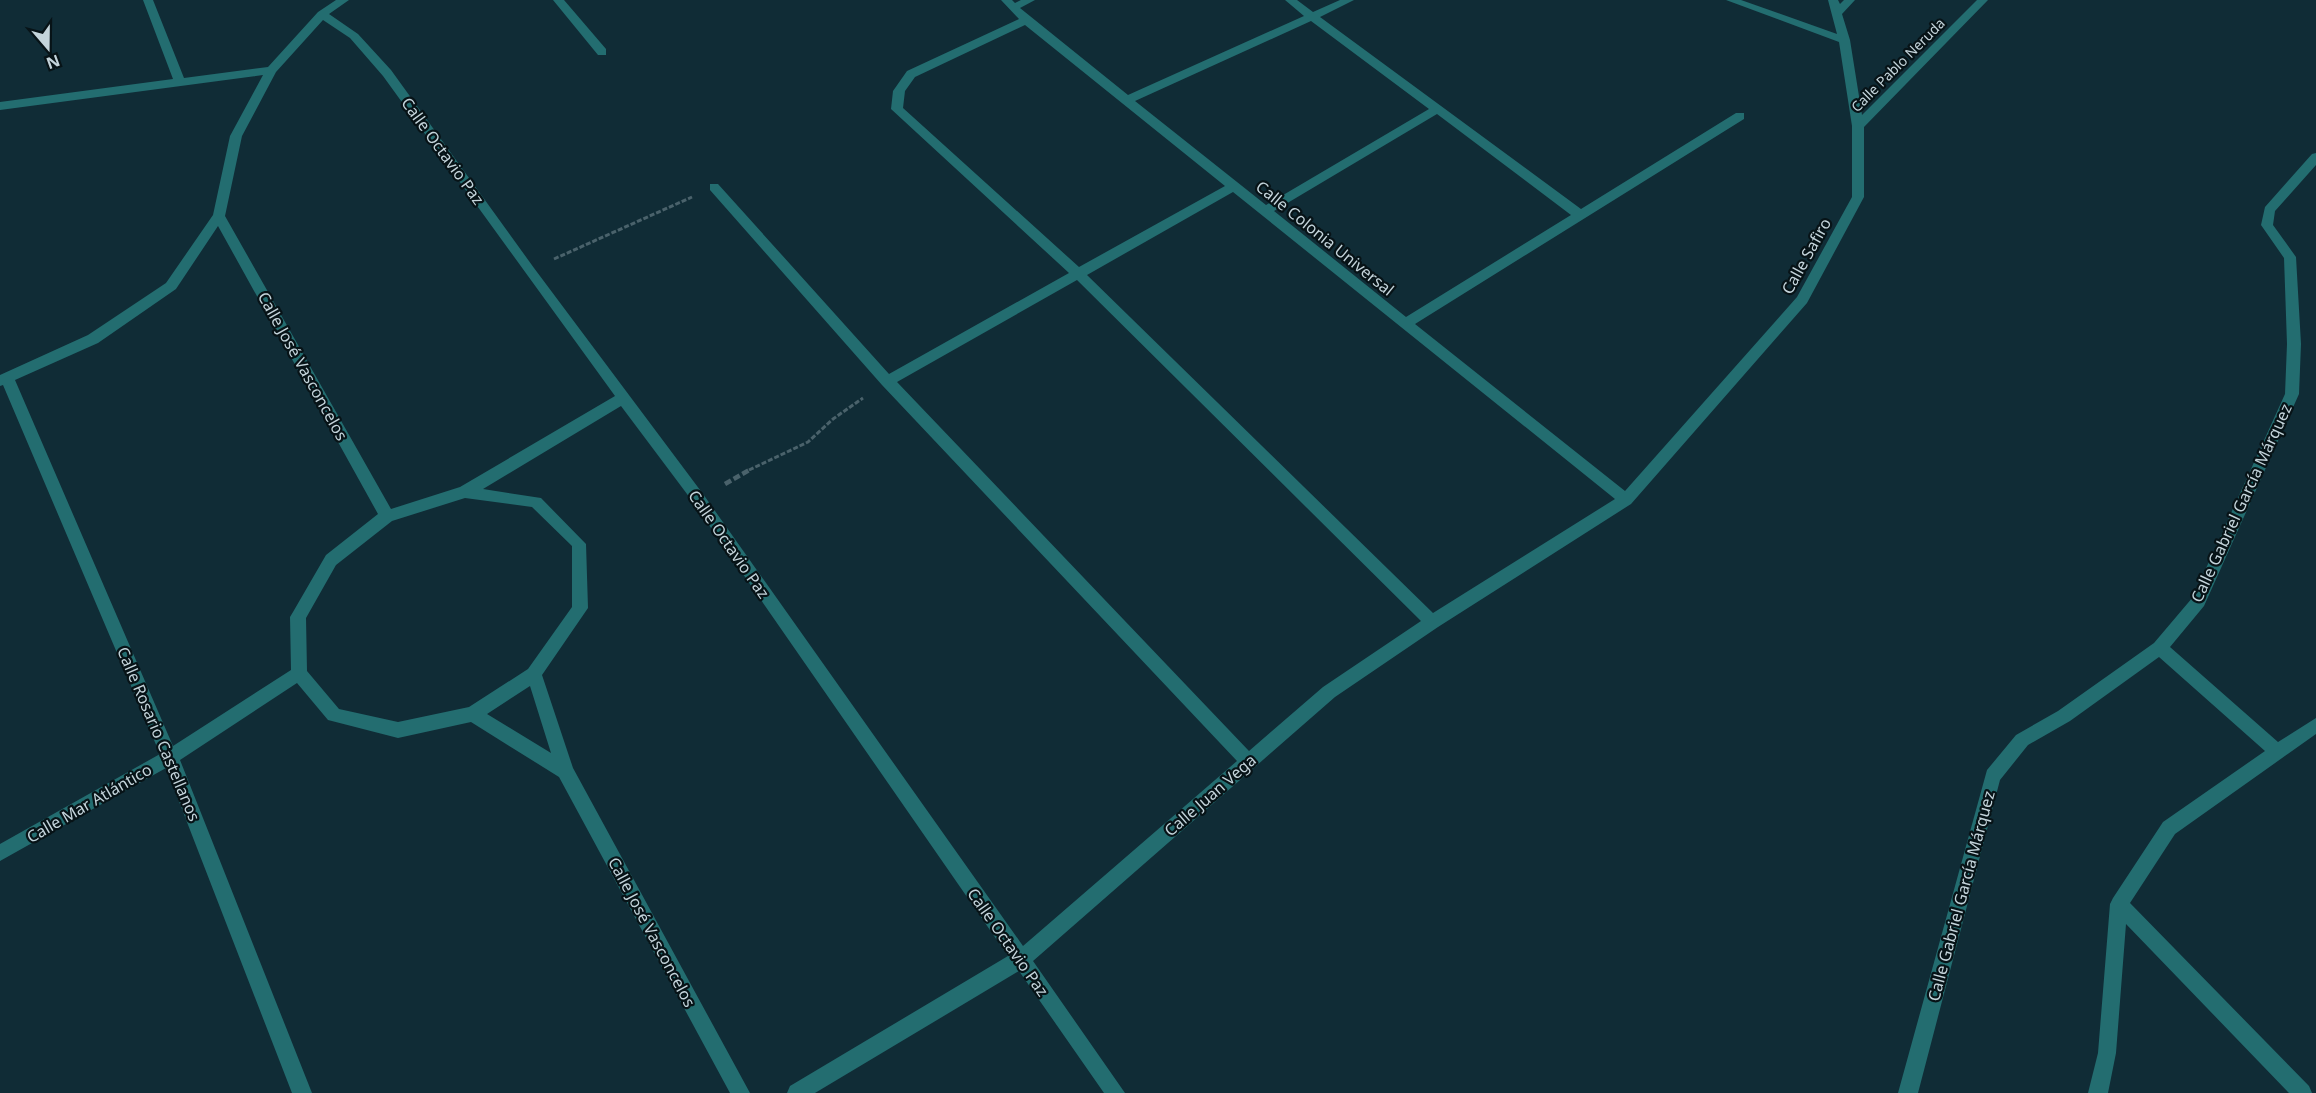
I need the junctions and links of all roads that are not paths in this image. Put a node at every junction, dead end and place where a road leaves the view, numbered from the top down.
1 (148, 0) edge
2 (323, 0) edge
3 (344, 0) edge
4 (558, 0) edge
5 (1030, 0) edge
6 (1290, 0) edge
7 (1349, 0) edge
8 (1731, 0) edge
9 (1833, 0) edge
10 (1850, 0) edge
11 (1983, 0) edge
12 (1010, 4) edge
13 (1837, 13) junction
14 (322, 14) junction
15 (1312, 16) junction
16 (1026, 20) junction
17 (1844, 40) junction
18 (602, 52) dead end
19 (271, 70) junction
20 (180, 83) junction
21 (1127, 100) junction
22 (0, 106) edge
23 (1437, 109) junction
24 (1740, 116) dead end
25 (1858, 126) junction
26 (2316, 157) edge
27 (1234, 186) junction
28 (714, 188) road end
29 (1265, 211) junction
30 (1580, 215) junction
31 (219, 216) junction
32 (1077, 273) junction
33 (1405, 324) junction
34 (3, 379) edge
35 (887, 381) junction
36 (623, 398) junction
37 (465, 492) junction
38 (1626, 500) junction
39 (387, 516) junction
40 (1432, 622) junction
41 (2160, 648) junction
42 (299, 673) junction
43 (534, 674) junction
44 (472, 714) junction
45 (2316, 725) edge
46 (2279, 753) junction
47 (170, 757) junction
48 (1249, 762) junction
49 (565, 771) junction
50 (0, 854) edge
51 (2119, 904) junction
52 (1021, 959) junction
53 (302, 1093) edge
54 (740, 1093) edge
55 (797, 1093) edge
56 (1115, 1093) edge
57 (1908, 1093) edge
58 (2098, 1093) edge
59 (2302, 1093) edge

1 - 20 street
2 - 14 street
3 - 14 street
4 - 18 street
5 - 12 street
6 - 15 street
7 - 15 street
8 - 17 street
9 - 13 street
10 - 13 street
11 - 25 street, Calle Pablo Neruda
12 - 16 street, Calle Colonia Universal
13 - 17 street
14 - 19 street
14 - 36 street, Calle Octavio Paz
15 - 21 street
15 - 23 street
16 - 21 street, Calle Colonia Universal
16 - 32 street
17 - 25 street, Calle Safiro
19 - 20 street
19 - 31 street
20 - 22 street
21 - 27 street, Calle Colonia Universal
23 - 29 street
23 - 30 street
24 - 30 street
25 - 38 street, Calle Safiro
26 - 41 street, Calle Gabriel García Márquez
27 - 29 street, Calle Colonia Universal
27 - 32 street
28 - 35 street
29 - 33 street, Calle Colonia Universal
30 - 33 street
31 - 34 street
31 - 39 street, Calle José Vasconcelos
32 - 35 street
32 - 40 street
33 - 38 street, Calle Colonia Universal
34 - 47 street, Calle Rosario Castellanos
35 - 48 street
36 - 37 street
36 - 52 street, Calle Octavio Paz
37 - 39 street
37 - 43 street
38 - 40 street, Calle Juan Vega
39 - 42 street
40 - 48 street, Calle Juan Vega
41 - 46 street
41 - 57 street, Calle Gabriel García Márquez
42 - 44 street
42 - 47 street, Calle Mar Atlántico
43 - 44 street
43 - 49 street, Calle José Vasconcelos
44 - 49 street, Calle José Vasconcelos
45 - 46 street
46 - 51 street
47 - 50 street, Calle Mar Atlántico
47 - 53 street, Calle Rosario Castellanos
48 - 52 street, Calle Juan Vega
49 - 54 street, Calle José Vasconcelos
51 - 58 street
51 - 59 street
52 - 55 street, Calle Juan Vega
52 - 56 street, Calle Octavio Paz

